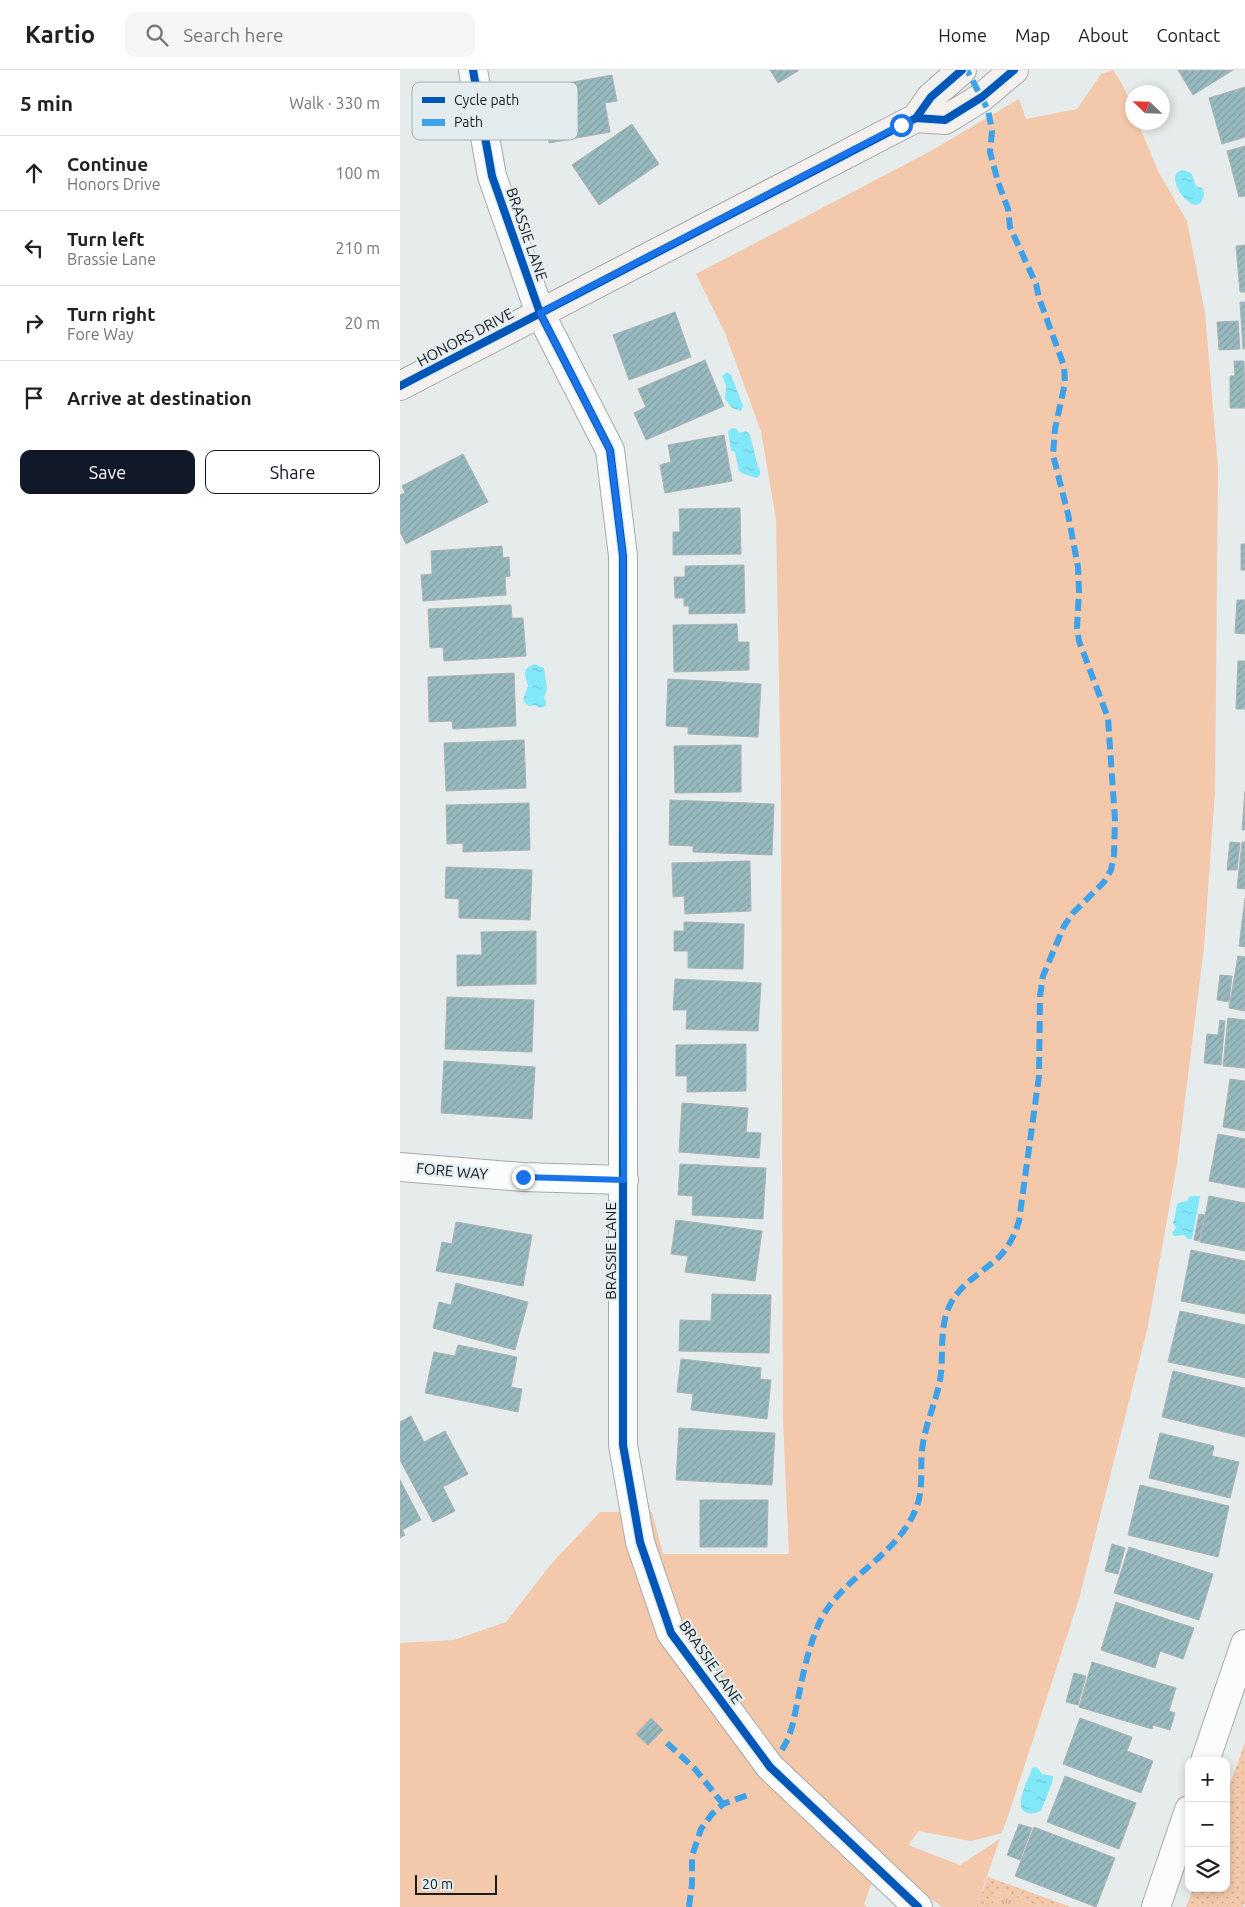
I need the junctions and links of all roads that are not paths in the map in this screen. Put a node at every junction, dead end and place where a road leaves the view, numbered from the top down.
1 (962, 70) edge
2 (1014, 70) edge
3 (916, 118) junction
4 (486, 140) edge
5 (540, 313) junction
6 (400, 386) edge
7 (400, 1167) edge
8 (624, 1180) junction
9 (1245, 1644) edge
10 (1207, 1757) edge
11 (1185, 1822) edge
12 (918, 1907) edge
13 (1156, 1907) edge

1 - 3 street, HONORS DRIVE
2 - 3 street
3 - 5 street, HONORS DRIVE
4 - 5 street, BRASSIE LANE
5 - 6 street, HONORS DRIVE
5 - 8 street, BRASSIE LANE
7 - 8 street, FORE WAY
8 - 12 street, BRASSIE LANE
9 - 10 street
11 - 13 street

